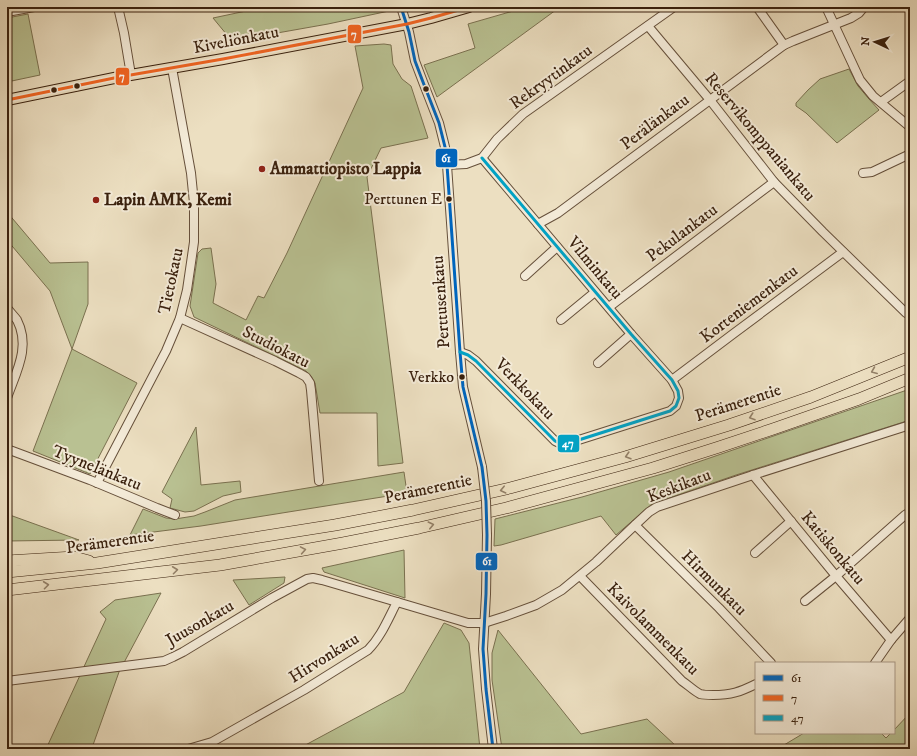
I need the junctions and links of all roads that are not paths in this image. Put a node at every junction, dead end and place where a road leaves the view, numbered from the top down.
1 (34, 7) edge
2 (118, 7) edge
3 (402, 7) edge
4 (469, 7) edge
5 (674, 7) edge
6 (757, 7) edge
7 (826, 7) edge
8 (864, 7) edge
9 (7, 12) edge
10 (407, 24) junction
11 (834, 24) junction
12 (648, 26) junction
13 (784, 45) junction
14 (172, 68) junction
15 (131, 75) junction
16 (910, 81) edge
17 (7, 100) edge
18 (710, 100) junction
19 (881, 102) junction
20 (910, 127) edge
21 (910, 154) edge
22 (482, 158) junction
23 (447, 165) junction
24 (863, 173) dead end
25 (774, 182) junction
26 (538, 224) junction
27 (557, 247) junction
28 (843, 252) junction
29 (525, 276) dead end
30 (595, 292) junction
31 (609, 307) junction
32 (7, 308) edge
33 (908, 314) edge
34 (180, 318) junction
35 (561, 320) dead end
36 (631, 334) junction
37 (460, 352) junction
38 (910, 357) edge
39 (598, 363) dead end
40 (910, 378) edge
41 (672, 380) junction
42 (910, 382) edge
43 (898, 383) junction
44 (7, 398) edge
45 (679, 401) joint
46 (910, 425) edge
47 (7, 449) edge
48 (753, 475) junction
49 (319, 481) dead end
50 (97, 483) junction
51 (910, 512) edge
52 (176, 514) dead end
53 (791, 521) junction
54 (635, 525) junction
55 (755, 552) dead end
56 (7, 561) edge
57 (97, 563) junction
58 (7, 572) edge
59 (580, 576) junction
60 (836, 576) junction
61 (7, 590) edge
62 (805, 601) dead end
63 (396, 602) junction
64 (910, 618) edge
65 (484, 623) junction
66 (891, 640) junction
67 (770, 662) edge
68 (876, 662) edge
69 (7, 680) edge
70 (755, 684) edge
71 (188, 749) edge
72 (492, 749) edge

1 - 9 street
2 - 15 street
3 - 10 street, Perttusenkatu
4 - 10 main road, Kiveliönkatu
5 - 12 street, Rekryytinkatu
6 - 13 street
7 - 11 street
8 - 11 street, Perälänkatu
10 - 14 main road, Kiveliönkatu
10 - 23 street, Perttusenkatu
11 - 13 street, Perälänkatu
11 - 19 street
12 - 18 street, Reservikomppaniankatu
12 - 22 street, Rekryytinkatu
13 - 18 street, Perälänkatu
14 - 15 main road, Kiveliönkatu
14 - 34 street, Tietokatu
15 - 17 main road, Kiveliönkatu
16 - 19 street
18 - 25 street, Reservikomppaniankatu
18 - 26 street, Perälänkatu
19 - 20 street
21 - 24 street
22 - 23 street
22 - 26 street, Vilminkatu
23 - 37 street, Perttusenkatu
25 - 28 street, Reservikomppaniankatu
25 - 31 street, Pekulankatu
26 - 27 street, Vilminkatu
27 - 29 street
27 - 30 street, Vilminkatu
28 - 33 street, Reservikomppaniankatu
28 - 41 street, Korteniemenkatu
30 - 31 street, Vilminkatu
30 - 35 street
31 - 36 street, Vilminkatu
32 - 44 street
34 - 49 street, Studiokatu
34 - 50 street, Tietokatu
36 - 39 street
36 - 41 street, Vilminkatu
37 - 45 street, Verkkokatu
37 - 65 street, Perttusenkatu, bridge
38 -> 57 highway, Perämerentie
40 - 43 highway, Perämerentie
41 - 45 street, Vilminkatu
42 - 43 highway
61 -> 43 highway, Perämerentie
46 - 48 street, Keskikatu
47 - 50 street, Tyynelänkatu
48 - 53 street, Katiskonkatu
48 - 54 street, Keskikatu
50 - 52 street, Tyynelänkatu
51 - 60 street
53 - 55 street
53 - 60 street, Katiskonkatu
54 - 59 street, Keskikatu
54 - 67 street, Hirmunkatu
56 - 57 highway
57 - 58 highway, Perämerentie
59 - 65 street, Keskikatu
59 - 70 street, Kaivolammenkatu
60 - 62 street
60 - 66 street, Katiskonkatu
63 - 65 street
63 - 69 street, Juusonkatu
63 - 71 street, Hirvonkatu
64 - 66 street
65 - 72 street, Perttusenkatu
66 - 68 street

